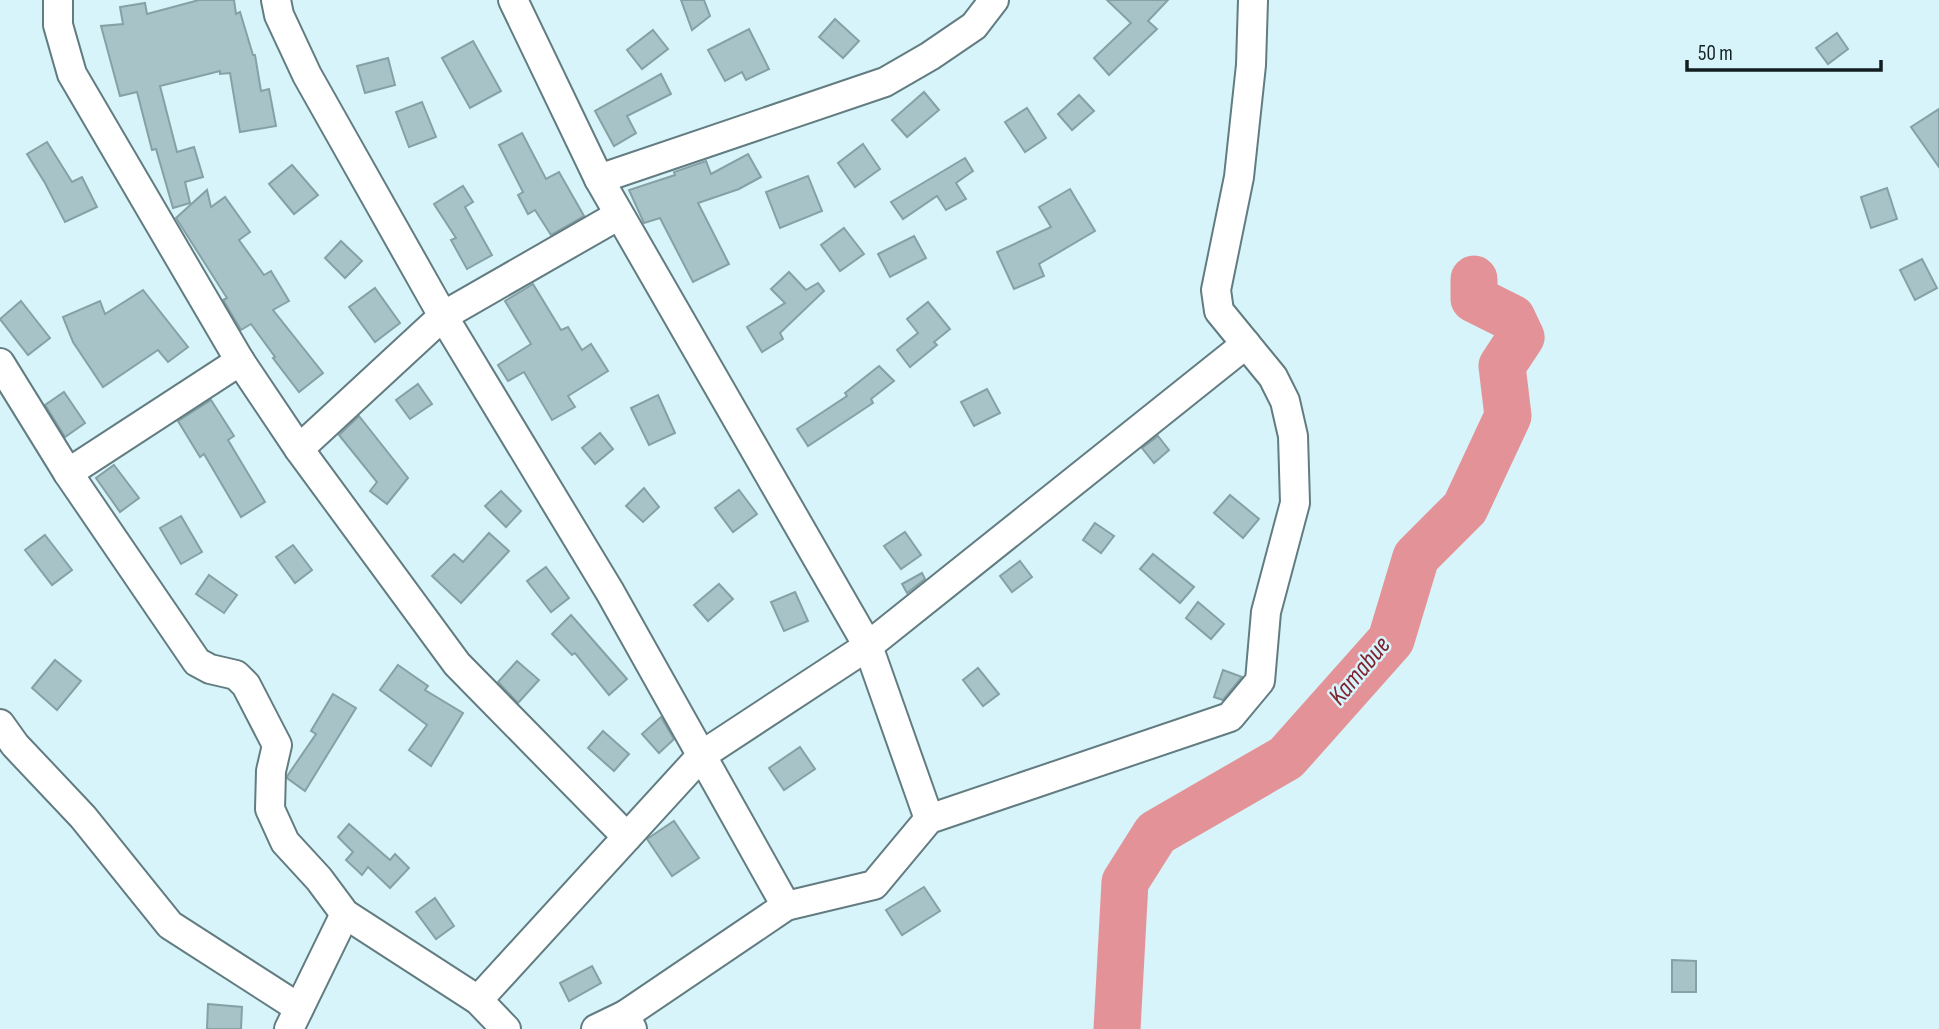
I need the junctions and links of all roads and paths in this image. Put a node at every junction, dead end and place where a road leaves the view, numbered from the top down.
1 (58, 0) edge
2 (276, 0) edge
3 (513, 0) edge
4 (994, 0) edge
5 (1253, 0) edge
6 (599, 179) junction
7 (620, 215) junction
8 (443, 316) junction
9 (1246, 344) junction
10 (240, 362) junction
11 (0, 363) edge
12 (299, 449) junction
13 (68, 473) junction
14 (869, 646) junction
15 (5, 736) edge
16 (702, 755) junction
17 (929, 819) junction
18 (627, 837) junction
19 (786, 906) junction
20 (345, 914) junction
21 (478, 1000) junction
22 (294, 1019) edge
23 (629, 1022) edge
24 (506, 1029) edge
25 (596, 1029) edge

1 - 10 street
2 - 8 street
3 - 6 street
4 - 6 street
5 - 9 street
6 - 7 street
7 - 8 street
7 - 14 street
8 - 12 street
8 - 16 street
9 - 14 street
9 - 17 street
10 - 12 street
10 - 13 street
11 - 13 street
12 - 18 street
13 - 20 street
14 - 16 street
14 - 17 street
15 - 22 street
16 - 18 street
16 - 19 street
17 - 19 street
18 - 21 street
19 - 23 street
20 - 21 street
20 - 22 street
21 - 24 street
23 - 25 street

